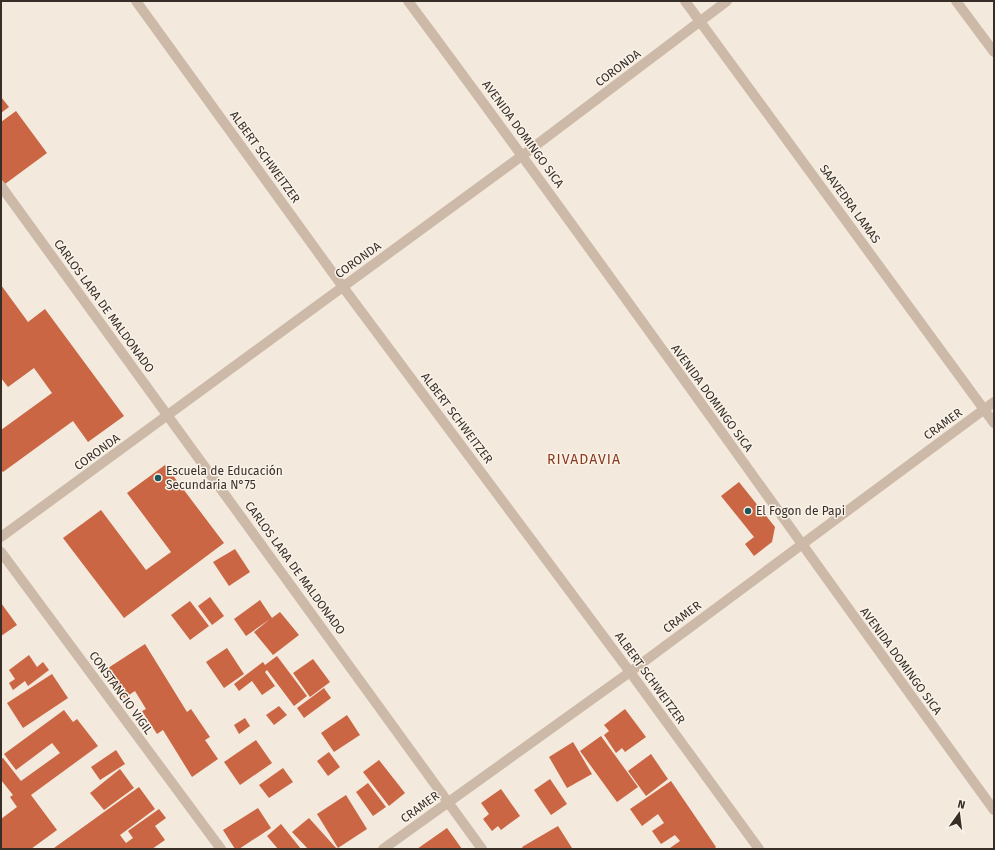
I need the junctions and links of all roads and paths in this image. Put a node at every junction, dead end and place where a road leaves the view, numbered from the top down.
1 (136, 1) edge
2 (408, 1) edge
3 (685, 1) edge
4 (727, 1) edge
5 (956, 1) edge
6 (700, 22) junction
7 (994, 52) edge
8 (523, 155) junction
9 (1, 186) edge
10 (343, 287) junction
11 (994, 402) edge
12 (984, 409) junction
13 (168, 416) junction
14 (994, 423) edge
15 (1, 537) edge
16 (801, 544) junction
17 (1, 552) edge
18 (630, 672) junction
19 (448, 802) junction
20 (994, 810) edge
21 (221, 849) edge
22 (383, 849) edge
23 (482, 849) edge
24 (759, 849) edge

1 - 10 street, ALBERT SCHWEITZER
2 - 8 street, AVENIDA DOMINGO SICA
3 - 6 street, SAAVEDRA LAMAS
4 - 6 street, CORONDA
5 - 7 street
6 - 8 street, CORONDA
6 - 12 street, SAAVEDRA LAMAS
8 - 10 street, CORONDA
8 - 16 street, AVENIDA DOMINGO SICA
9 - 13 street, CARLOS LARA DE MALDONADO
10 - 13 street, CORONDA
10 - 18 street, ALBERT SCHWEITZER
11 - 12 street, CRAMER
12 - 14 street, SAAVEDRA LAMAS
12 - 16 street, CRAMER
13 - 15 street, CORONDA
13 - 19 street, CARLOS LARA DE MALDONADO
16 - 18 street, CRAMER
16 - 20 street, AVENIDA DOMINGO SICA
17 - 21 street, CONSTANCIO VIGIL
18 - 19 street, CRAMER
18 - 24 street, ALBERT SCHWEITZER
19 - 22 street, CRAMER
19 - 23 street, CARLOS LARA DE MALDONADO

